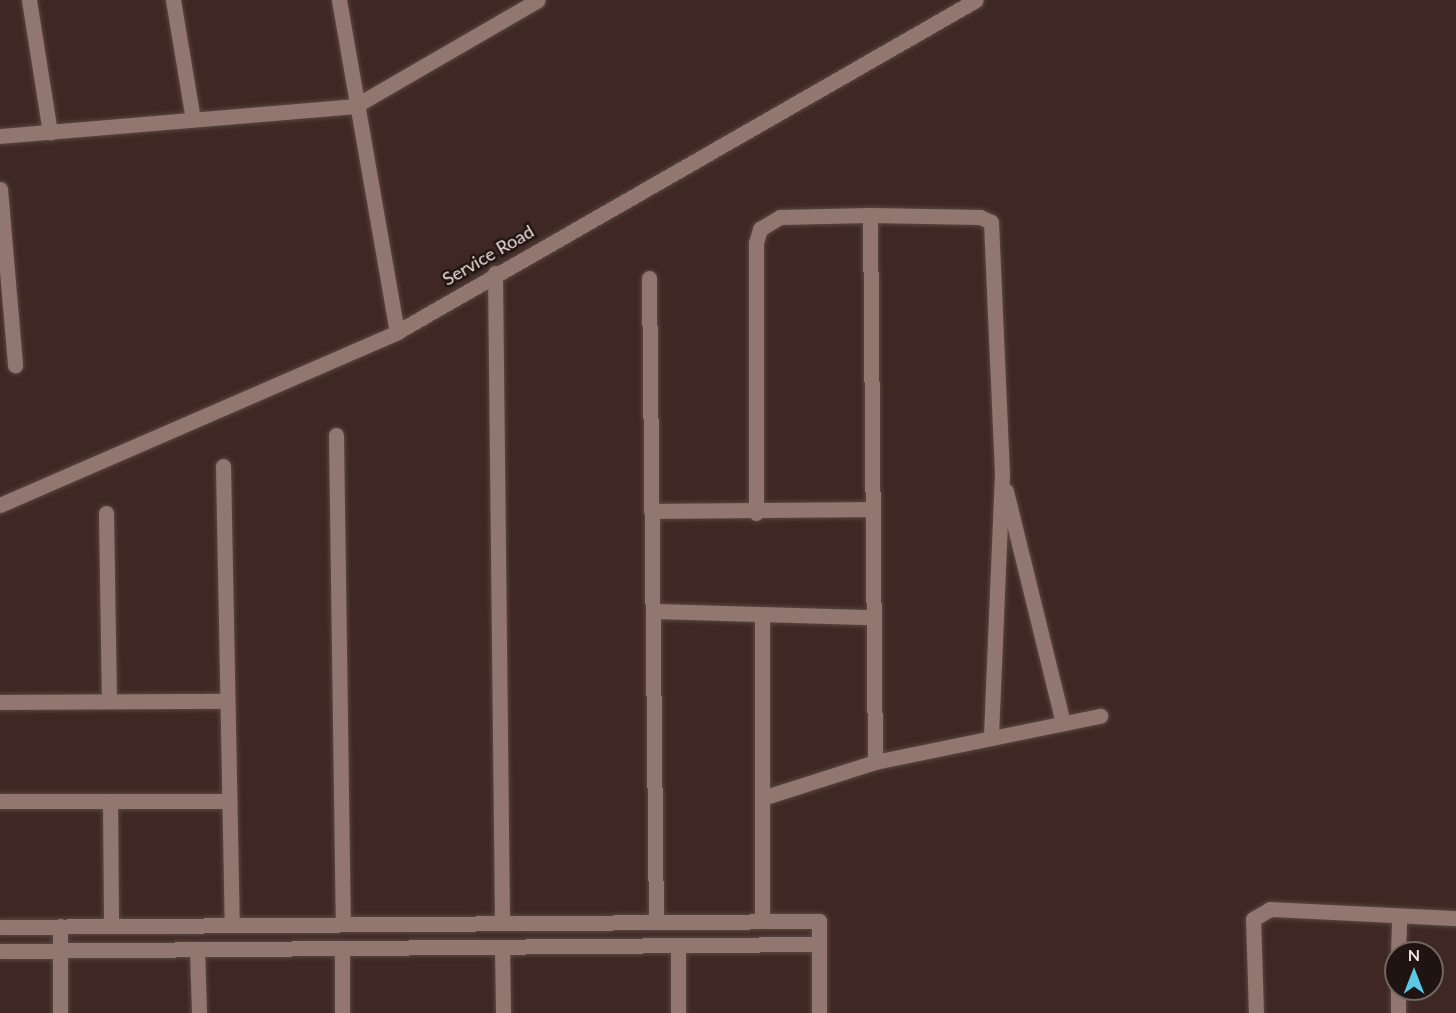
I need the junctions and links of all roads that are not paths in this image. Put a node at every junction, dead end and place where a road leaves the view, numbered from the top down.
1 (29, 0) edge
2 (173, 0) edge
3 (339, 0) edge
4 (538, 0) edge
5 (976, 0) edge
6 (355, 106) junction
7 (193, 119) junction
8 (50, 132) junction
9 (0, 136) edge
10 (0, 189) edge
11 (870, 215) junction
12 (495, 273) junction
13 (649, 278) dead end
14 (397, 332) junction
15 (15, 365) dead end
16 (336, 435) dead end
17 (223, 466) dead end
18 (1002, 473) junction
19 (0, 505) edge
20 (873, 509) junction
21 (651, 511) junction
22 (106, 513) dead end
23 (756, 513) junction
24 (653, 611) junction
25 (762, 617) junction
26 (874, 618) junction
27 (109, 701) junction
28 (228, 701) junction
29 (0, 702) edge
30 (1100, 716) dead end
31 (1063, 723) junction
32 (991, 738) junction
33 (875, 762) junction
34 (762, 798) junction
35 (0, 801) edge
36 (110, 801) junction
37 (229, 801) junction
38 (1399, 917) junction
39 (1456, 918) edge
40 (656, 921) junction
41 (762, 921) junction
42 (502, 922) junction
43 (343, 924) junction
44 (232, 925) junction
45 (60, 926) junction
46 (111, 926) junction
47 (0, 927) edge
48 (1398, 941) edge
49 (819, 944) junction
50 (678, 945) junction
51 (502, 947) junction
52 (342, 948) junction
53 (197, 949) junction
54 (60, 950) junction
55 (0, 951) edge
56 (60, 1013) edge
57 (199, 1013) edge
58 (342, 1013) edge
59 (503, 1013) edge
60 (678, 1013) edge
61 (819, 1013) edge
62 (1256, 1013) edge

1 - 8 street
2 - 7 street
3 - 6 street
4 - 6 street
5 - 12 street, Service Road
6 - 7 street
6 - 14 street
7 - 8 street
8 - 9 street
10 - 15 street
11 - 18 street
11 - 20 street
11 - 23 street
12 - 14 street, Service Road
12 - 42 street
13 - 21 street
14 - 19 street, Service Road
16 - 43 street
17 - 28 street
18 - 31 street
18 - 32 street
20 - 23 street
20 - 26 street
21 - 23 street
21 - 24 street
22 - 27 street
24 - 25 street
24 - 40 street
25 - 26 street
25 - 34 street
26 - 33 street
27 - 28 street
27 - 29 street
28 - 37 street
30 - 31 street
31 - 32 street
32 - 33 street
33 - 34 street
34 - 41 street
35 - 36 street
36 - 37 street
36 - 46 street
37 - 44 street
38 - 39 street
38 - 48 street
38 - 62 street
40 - 41 street
40 - 42 street
41 - 49 street
42 - 43 street
43 - 44 street
44 - 46 street
45 - 46 street
45 - 47 street
45 - 54 street
49 - 50 street
49 - 61 street
50 - 51 street
50 - 60 street
51 - 52 street
51 - 59 street
52 - 53 street
52 - 58 street
53 - 54 street
53 - 57 street
54 - 55 street
54 - 56 street

